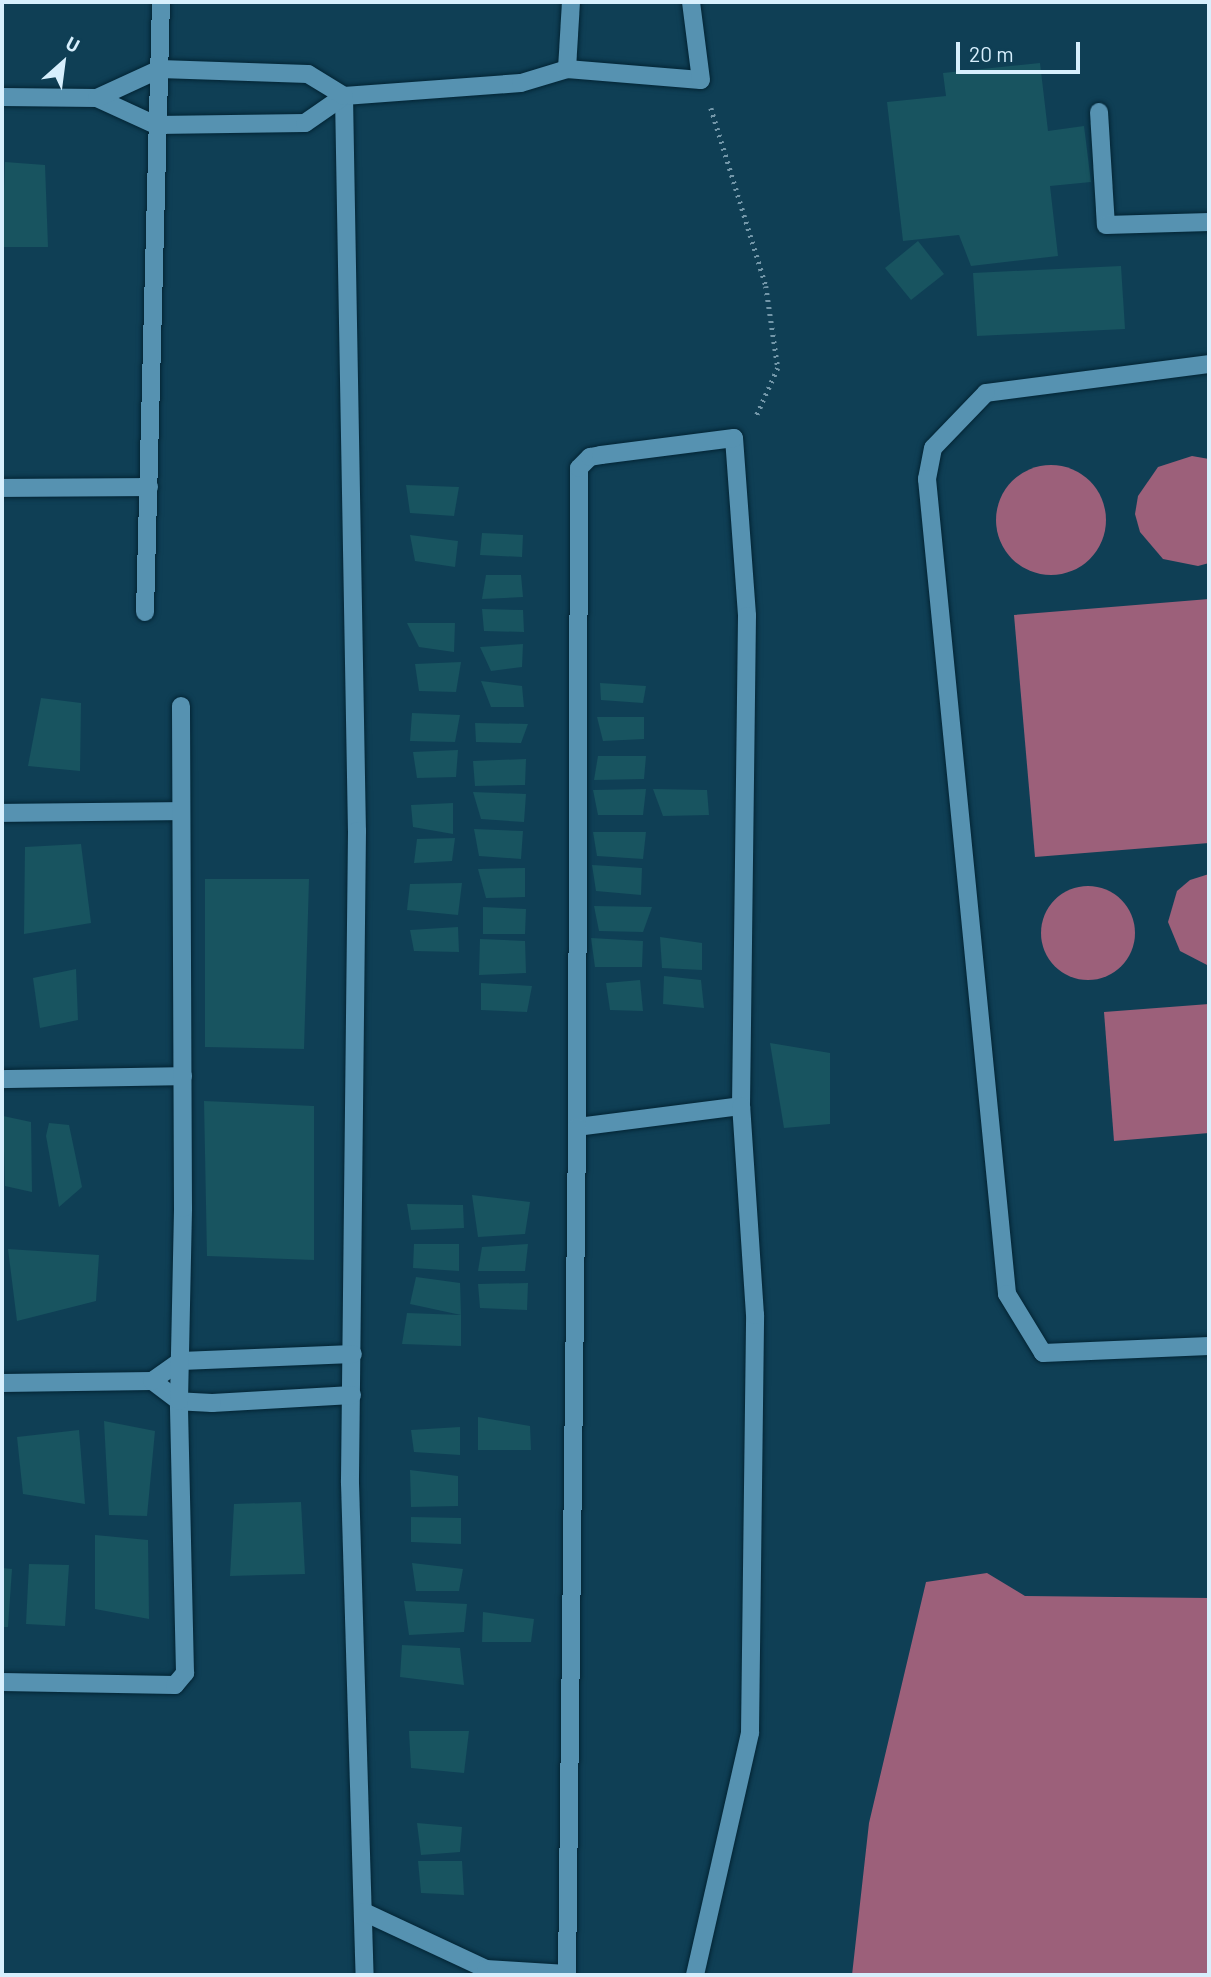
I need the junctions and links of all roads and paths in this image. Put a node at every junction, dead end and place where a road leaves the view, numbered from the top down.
1 (162, 2) edge
2 (571, 2) edge
3 (691, 2) edge
4 (160, 69) junction
5 (567, 69) junction
6 (701, 80) junction
7 (344, 96) junction
8 (2, 97) edge
9 (97, 98) junction
10 (1099, 112) dead end
11 (156, 125) junction
12 (1209, 222) edge
13 (1209, 364) edge
14 (734, 438) junction
15 (149, 487) junction
16 (2, 488) edge
17 (145, 612) dead end
18 (181, 706) dead end
19 (181, 811) junction
20 (2, 813) edge
21 (183, 1076) junction
22 (2, 1079) edge
23 (741, 1106) junction
24 (577, 1127) junction
25 (1209, 1346) edge
26 (353, 1354) junction
27 (181, 1361) junction
28 (152, 1381) junction
29 (2, 1384) edge
30 (352, 1395) junction
31 (178, 1401) junction
32 (2, 1682) edge
33 (364, 1912) junction
34 (365, 1975) edge
35 (567, 1975) edge
36 (695, 1975) edge

1 - 4 street
2 - 5 street
3 - 6 street
4 - 7 street
4 - 9 street
4 - 11 street
5 - 6 street
5 - 7 street
6 - 14 path
7 - 11 street
7 - 26 street
8 - 9 street
9 - 11 street
10 - 12 street
11 - 15 street
13 - 25 street
14 - 23 street
14 - 24 street
15 - 16 street
15 - 17 street
18 - 19 street
19 - 20 street
19 - 21 street
21 - 22 street
21 - 27 street
23 - 24 street
23 - 36 street
24 - 35 street
26 - 27 street
26 - 30 street
27 - 28 street
27 - 31 street
28 - 29 street
28 - 31 street
30 - 31 street
30 - 33 street
31 - 32 street
33 - 34 street
33 - 35 street

